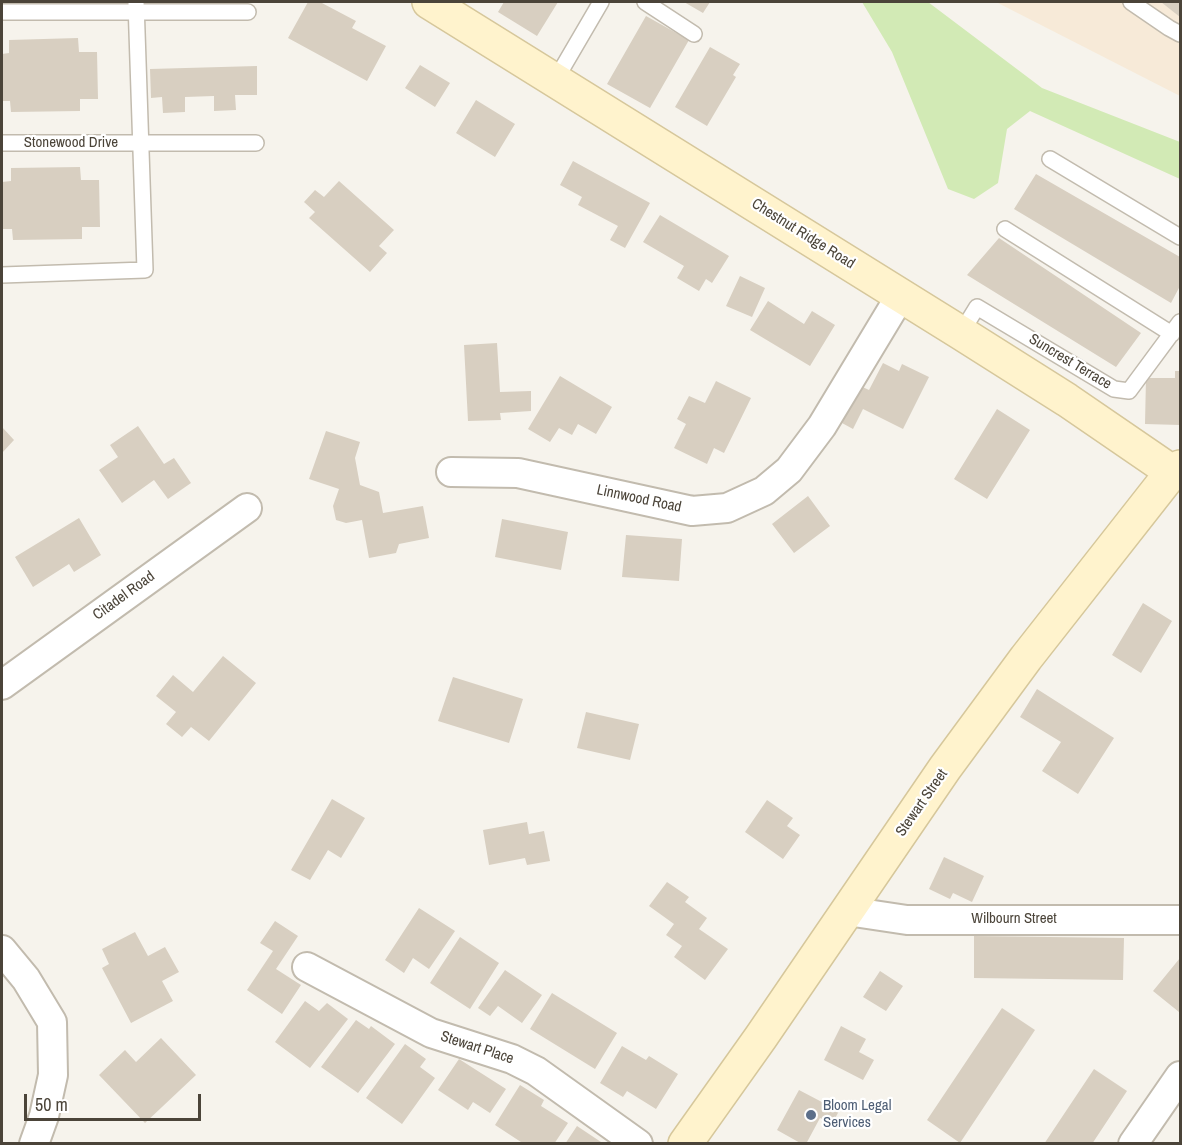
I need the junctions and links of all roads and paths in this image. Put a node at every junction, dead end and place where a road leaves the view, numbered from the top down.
1 (429, 2) edge
2 (601, 2) edge
3 (645, 2) edge
4 (1131, 2) edge
5 (136, 6) edge
6 (2, 12) edge
7 (248, 12) dead end
8 (694, 34) dead end
9 (1180, 34) edge
10 (556, 79) junction
11 (2, 143) edge
12 (141, 143) junction
13 (256, 143) dead end
14 (1050, 159) dead end
15 (1005, 229) dead end
16 (1180, 237) edge
17 (2, 275) edge
18 (901, 295) junction
19 (1176, 328) edge
20 (961, 333) junction
21 (1176, 470) edge
22 (451, 472) dead end
23 (247, 508) dead end
24 (2, 685) edge
25 (847, 911) junction
26 (1180, 920) edge
27 (2, 950) edge
28 (307, 967) dead end
29 (1180, 1076) edge
30 (689, 1142) edge
31 (34, 1143) edge
32 (638, 1143) edge
33 (1133, 1143) edge

1 - 10 street, Chestnut Ridge Road
2 - 10 lane
3 - 8 lane
4 - 9 lane
5 - 6 lane
5 - 7 lane
5 - 12 lane, Stonewood Drive
10 - 18 street, Chestnut Ridge Road
11 - 12 lane, Stonewood Drive
12 - 13 lane, Stonewood Drive
12 - 17 lane, Stonewood Drive
14 - 16 lane
15 - 19 lane, Suncrest Terrace
18 - 20 street, Chestnut Ridge Road
18 - 22 street, Linnwood Road
19 - 20 lane, Suncrest Terrace
20 - 21 street, Chestnut Ridge Road
21 - 25 street, Stewart Street
23 - 24 street, Citadel Road
25 - 26 street, Wilbourn Street
25 - 30 street, Stewart Street
27 - 31 street
28 - 32 street, Stewart Place
29 - 33 street

